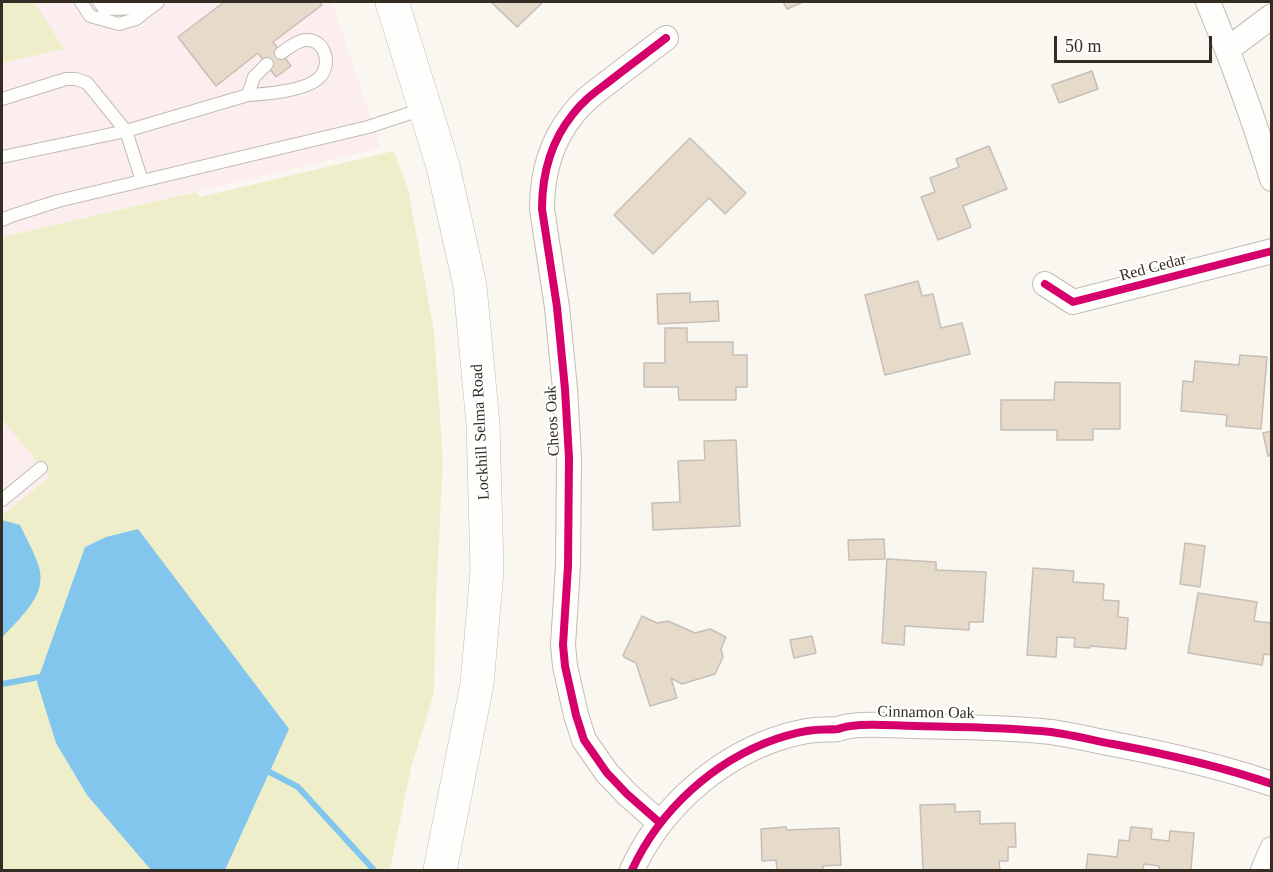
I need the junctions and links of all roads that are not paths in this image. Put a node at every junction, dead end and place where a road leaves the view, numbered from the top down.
1 (81, 2) edge
2 (99, 2) edge
3 (111, 2) edge
4 (392, 2) edge
5 (1208, 2) edge
6 (154, 5) edge
7 (1272, 16) edge
8 (666, 38) dead end
9 (1228, 50) junction
10 (281, 53) dead end
11 (267, 64) dead end
12 (248, 94) junction
13 (2, 99) edge
14 (426, 108) junction
15 (126, 131) junction
16 (2, 157) edge
17 (1272, 179) edge
18 (142, 181) junction
19 (2, 220) edge
20 (1272, 251) edge
21 (1045, 284) dead end
22 (41, 468) dead end
23 (2, 500) edge
24 (1272, 784) edge
25 (660, 823) junction
26 (1272, 849) edge
27 (440, 870) edge
28 (632, 870) edge
29 (1263, 870) edge

1 - 6 lane
2 - 6 lane
3 - 6 lane
4 - 14 main road, Lockhill Selma Road
5 - 9 street
7 - 9 street
8 - 25 street, Cheos Oak
9 - 17 street
10 - 12 lane
11 - 12 lane
12 - 15 lane
13 - 15 lane
14 - 18 lane
14 - 27 main road, Lockhill Selma Road
15 - 16 lane
15 - 18 lane
18 - 19 lane
20 - 21 street, Red Cedar
22 - 23 lane
24 - 25 street, Cinnamon Oak
25 - 28 street, Cinnamon Oak
26 - 29 street

